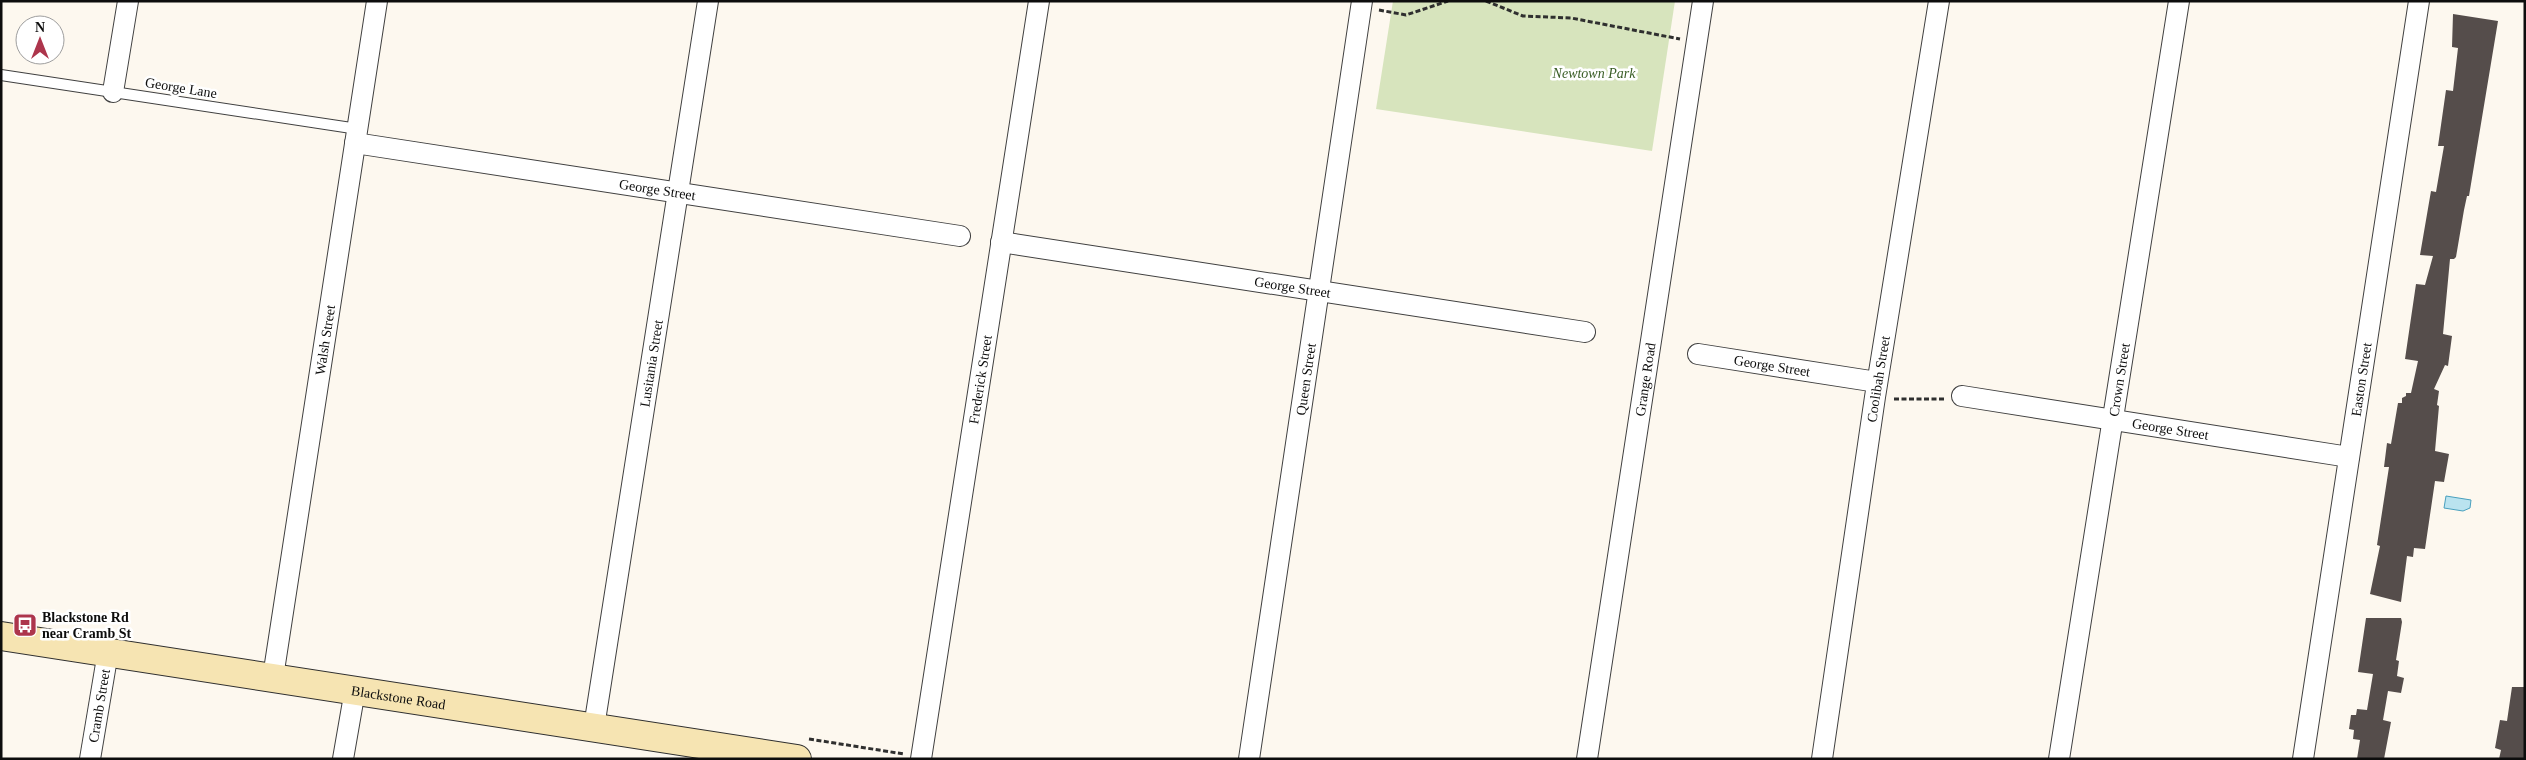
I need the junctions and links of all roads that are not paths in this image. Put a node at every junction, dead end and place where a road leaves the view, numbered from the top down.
1 (128, 1) edge
2 (377, 1) edge
3 (708, 1) edge
4 (1038, 1) edge
5 (1703, 1) edge
6 (1939, 1) edge
7 (2179, 1) edge
8 (2419, 1) edge
9 (1362, 4) edge
10 (1, 75) edge
11 (113, 92) junction
12 (356, 136) junction
13 (678, 193) junction
14 (960, 236) dead end
15 (1001, 242) junction
16 (1319, 291) junction
17 (1585, 332) dead end
18 (1698, 354) dead end
19 (1876, 390) junction
20 (1962, 396) road end
21 (2113, 420) junction
22 (2349, 457) junction
23 (1, 636) edge
24 (108, 652) junction
25 (273, 677) junction
26 (355, 690) junction
27 (594, 727) junction
28 (90, 759) edge
29 (343, 759) edge
30 (797, 759) edge
31 (920, 759) edge
32 (1249, 759) edge
33 (1588, 759) edge
34 (1822, 759) edge
35 (2060, 759) edge
36 (2303, 759) edge

1 - 11 street
2 - 12 street, Walsh Street
3 - 13 street, Lusitania Street
4 - 15 street, Frederick Street
5 - 33 street, Grange Road
6 - 19 street, Coolibah Street
7 - 21 street, Crown Street
8 - 22 street, Easton Street
9 - 16 street, Queen Street
10 - 11 lane, George Lane
11 - 12 lane, George Lane
12 - 13 street, George Street
12 - 25 street, Walsh Street
13 - 14 street, George Street
13 - 27 street, Lusitania Street
15 - 16 street, George Street
15 - 31 street, Frederick Street
16 - 17 street, George Street
16 - 32 street, Queen Street
18 - 19 street, George Street
19 - 34 street, Coolibah Street
20 - 21 street, George Street
21 - 22 street, George Street
21 - 35 street, Crown Street
22 - 36 street, Easton Street
23 - 24 main road, Blackstone Road
24 - 25 main road, Blackstone Road
24 - 28 street, Cramb Street
25 - 26 main road, Blackstone Road
26 - 27 main road, Blackstone Road
26 - 29 street
27 - 30 main road, Blackstone Road

